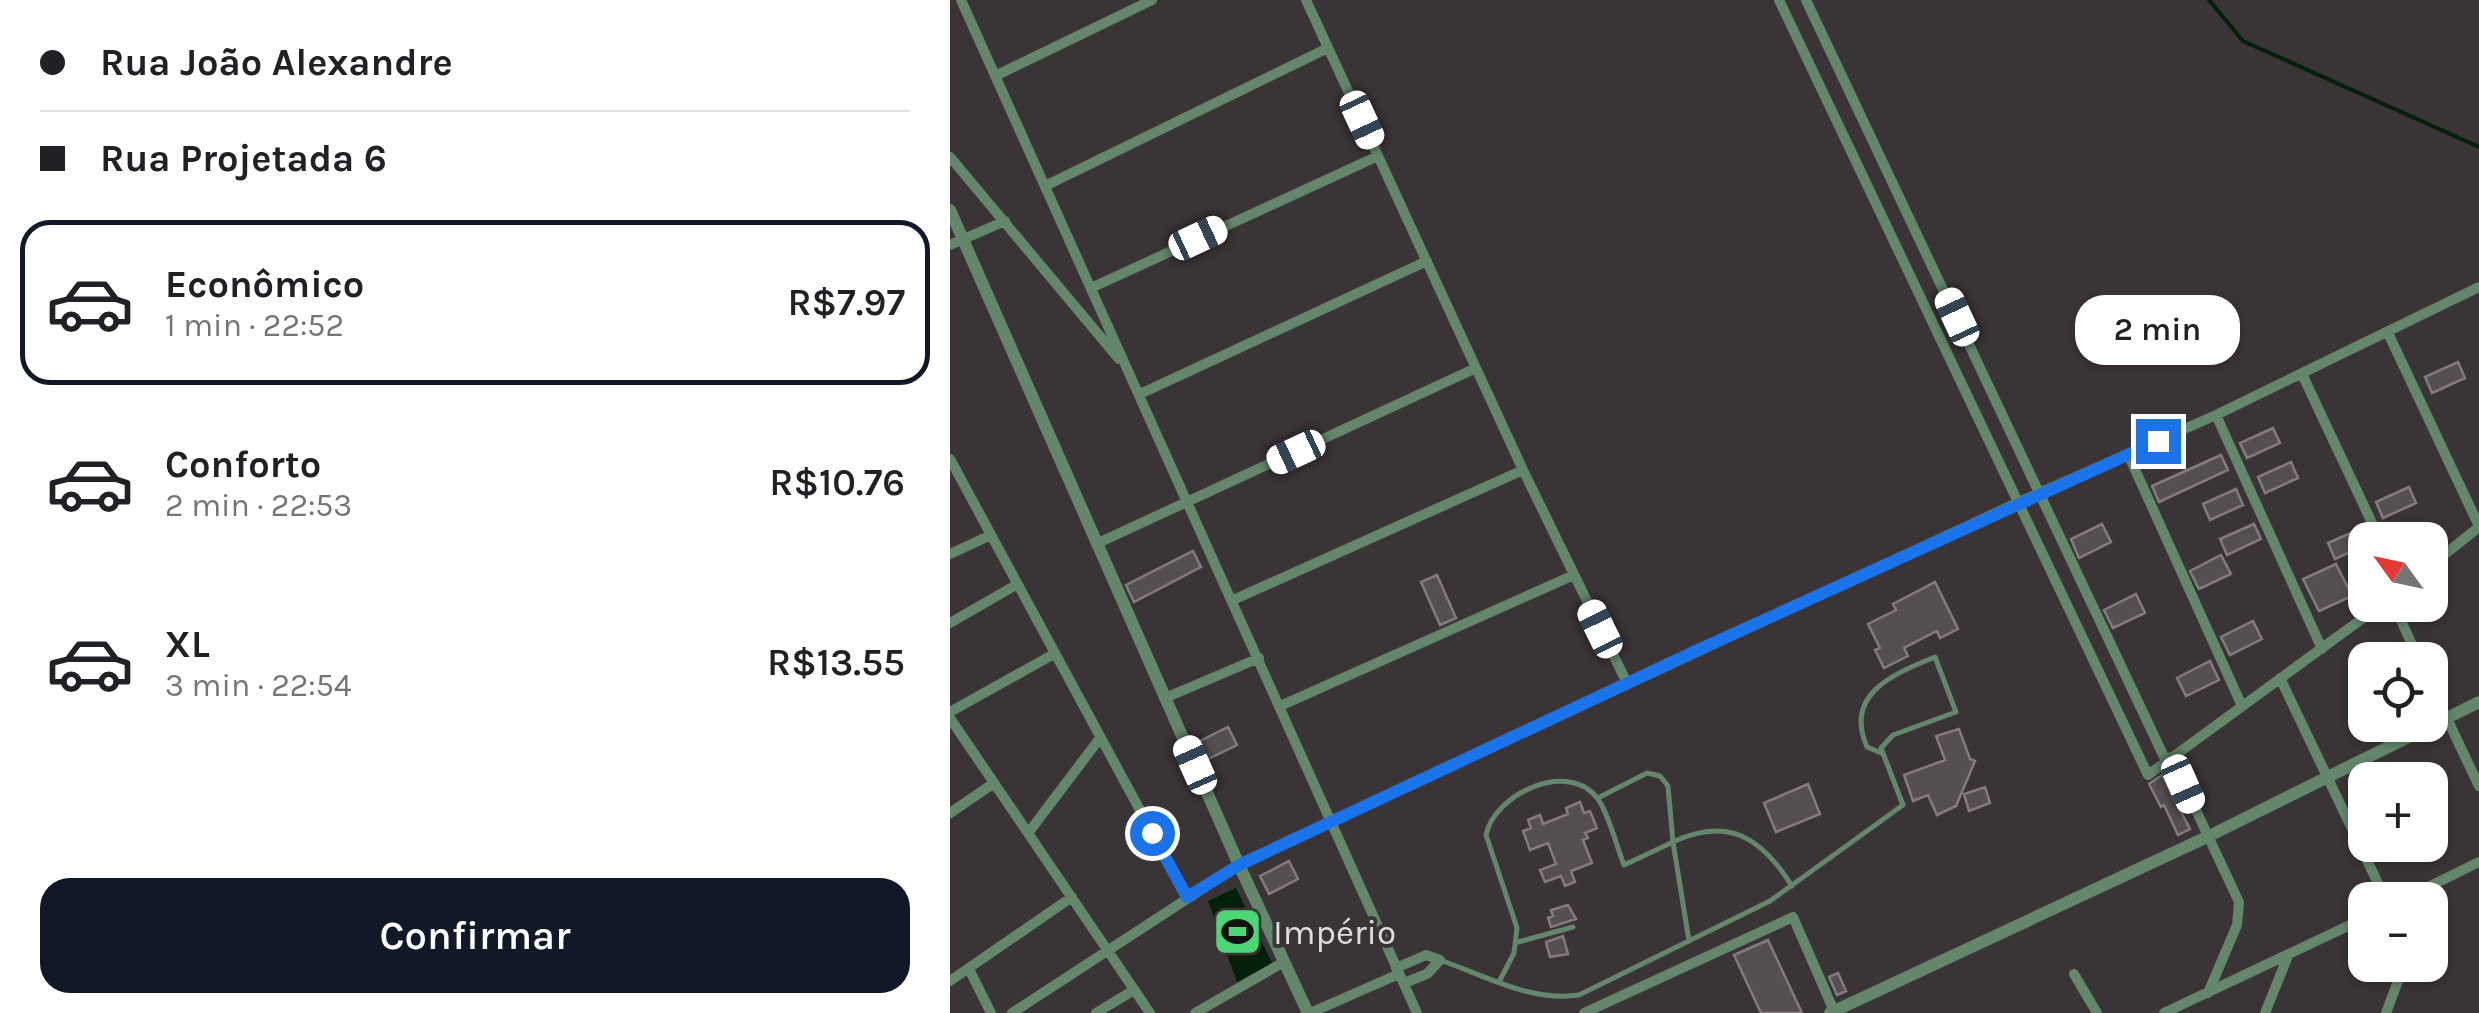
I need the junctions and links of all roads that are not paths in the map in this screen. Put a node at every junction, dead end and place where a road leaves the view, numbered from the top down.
1 (961, 0) edge
2 (1152, 0) edge
3 (1306, 0) edge
4 (1779, 0) edge
5 (1806, 0) edge
6 (1328, 48) junction
7 (995, 76) junction
8 (1378, 156) junction
9 (950, 157) edge
10 (1045, 186) junction
11 (950, 210) edge
12 (1005, 220) junction
13 (957, 242) edge
14 (1427, 261) junction
15 (1091, 288) junction
16 (2479, 288) edge
17 (2388, 333) junction
18 (1476, 368) junction
19 (1130, 372) junction
20 (2302, 374) junction
21 (1140, 394) junction
22 (2216, 415) junction
23 (2128, 454) junction
24 (950, 459) edge
25 (1523, 470) junction
26 (2042, 493) junction
27 (1188, 502) junction
28 (2019, 502) junction
29 (2372, 522) edge
30 (2479, 526) edge
31 (991, 535) junction
32 (1096, 544) junction
33 (2448, 551) edge
34 (950, 554) edge
35 (1574, 576) junction
36 (1016, 586) junction
37 (1233, 600) junction
38 (2358, 622) edge
39 (950, 623) edge
40 (2322, 649) junction
41 (1054, 654) junction
42 (1259, 658) junction
43 (2280, 678) junction
44 (1627, 683) junction
45 (1165, 698) junction
46 (2479, 702) edge
47 (1280, 706) junction
48 (2242, 706) junction
49 (950, 715) edge
50 (2448, 717) edge
51 (2448, 722) edge
52 (1100, 738) junction
53 (2398, 742) edge
54 (1881, 753) junction
55 (2168, 759) junction
56 (2327, 778) junction
57 (994, 783) junction
58 (2479, 786) edge
59 (1598, 798) junction
60 (950, 813) edge
61 (1331, 822) junction
62 (1029, 832) junction
63 (2207, 837) junction
64 (1673, 842) junction
65 (2479, 862) edge
66 (1239, 865) junction
67 (2377, 882) edge
68 (2438, 882) edge
69 (1792, 886) junction
70 (1072, 897) junction
71 (1187, 897) junction
72 (2348, 926) edge
73 (1573, 927) dead end
74 (1689, 941) junction
75 (1518, 942) junction
76 (1106, 949) junction
77 (2288, 956) junction
78 (1440, 960) junction
79 (1284, 962) junction
80 (969, 968) junction
81 (2074, 974) dead end
82 (1399, 975) junction
83 (950, 981) edge
84 (1499, 982) junction
85 (2398, 982) edge
86 (1134, 990) junction
87 (2208, 992) junction
88 (1832, 1012) edge
89 (991, 1013) edge
90 (1012, 1013) edge
91 (1096, 1013) edge
92 (1150, 1013) edge
93 (1195, 1013) edge
94 (1309, 1013) edge
95 (1417, 1013) edge
96 (1584, 1013) edge
97 (2097, 1013) edge
98 (2164, 1013) edge
99 (2265, 1013) edge
100 (2386, 1013) edge

1 - 7 street
2 - 7 street
3 - 6 street
4 - 28 street
5 - 26 street
6 - 8 street
6 - 10 street
7 - 10 street
8 - 14 street
8 - 15 street
9 - 12 street
10 - 15 street
11 - 13 street
12 - 13 street
12 - 19 street
13 - 32 street
14 - 18 street
14 - 21 street
15 - 19 street
16 - 17 street
17 - 20 street
17 - 30 street
18 - 25 street
18 - 27 street
19 - 21 street
20 - 22 street
20 - 29 street
21 - 27 street
22 - 23 street
22 - 40 street
23 - 26 street
23 - 48 street
24 - 31 street
25 - 35 street
25 - 37 street
26 - 28 street
26 - 55 street
27 - 32 street
27 - 37 street
28 - 44 street
28 - 55 street
30 - 33 street
31 - 34 street
31 - 36 street
32 - 45 street
35 - 44 street
35 - 47 street
36 - 39 street
36 - 41 street
37 - 42 street
38 - 40 street
40 - 43 street
41 - 49 street
41 - 52 street
42 - 45 street
42 - 47 street
43 - 48 street
43 - 56 street
44 - 61 street
45 - 66 street
46 - 50 street
47 - 61 street
48 - 55 street
49 - 57 street
51 - 58 street
52 - 62 street
52 - 71 street
53 - 56 street
54 - 54 lane
54 - 69 lane
55 - 63 street
56 - 63 street
56 - 67 street
57 - 60 street
57 - 62 street
59 - 64 lane
59 - 64 lane
59 - 75 lane
61 - 66 street
61 - 82 street
62 - 70 street
63 - 87 street
63 - 88 street
64 - 69 lane
64 - 74 lane
65 - 68 street
66 - 71 street
66 - 79 street
69 - 74 lane
70 - 76 street
70 - 80 street
71 - 76 street
72 - 77 street
73 - 75 lane
74 - 84 lane
75 - 84 lane
76 - 86 street
76 - 90 street
77 - 87 street
77 - 99 street
78 - 82 street
78 - 82 street
78 - 84 lane
79 - 93 street
79 - 94 street
80 - 83 street
80 - 89 street
81 - 97 street
82 - 94 street
82 - 95 street
85 - 100 street
86 - 91 street
86 - 92 street
87 - 98 street
88 - 96 street

